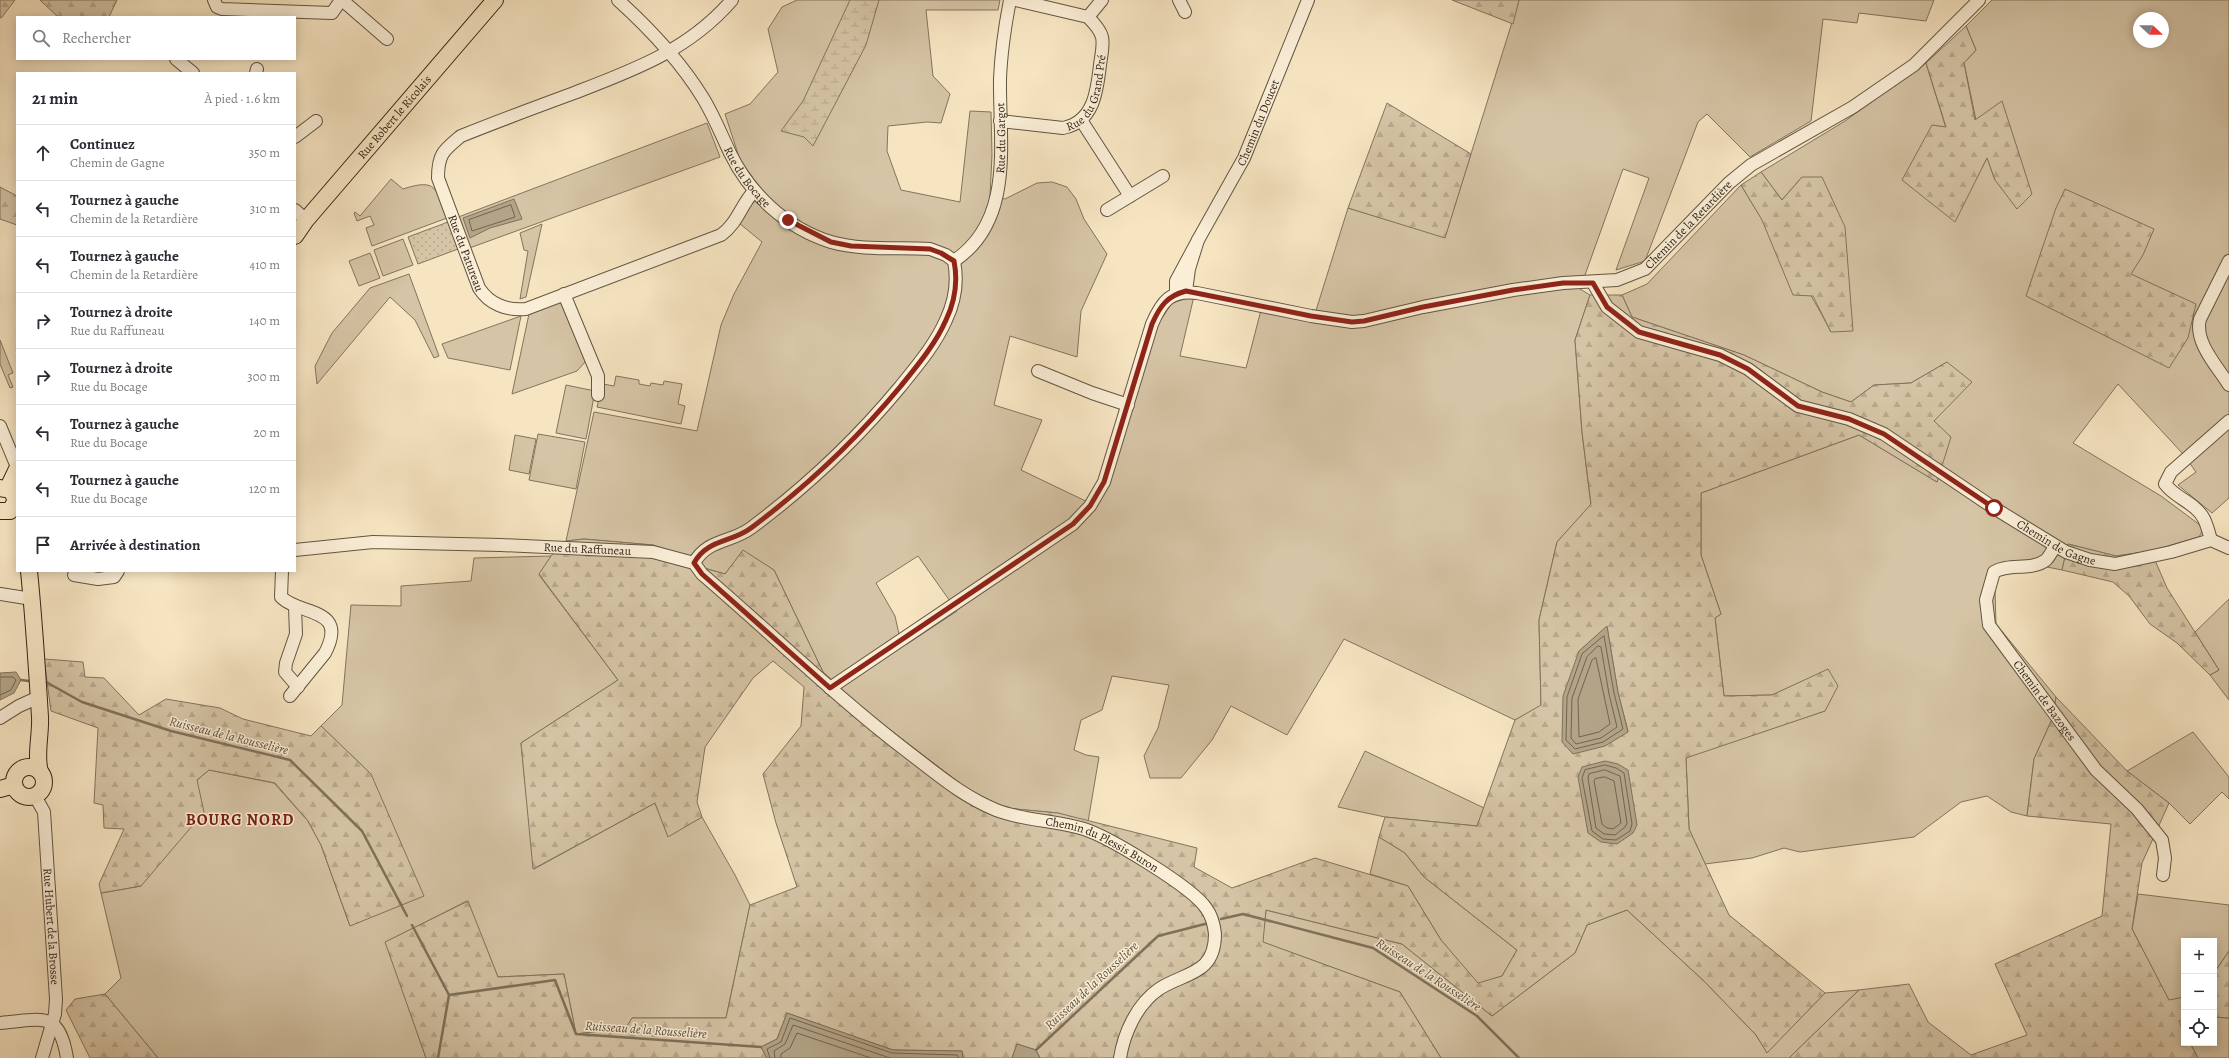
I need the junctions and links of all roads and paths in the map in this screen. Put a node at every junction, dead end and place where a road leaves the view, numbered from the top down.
1 (214, 0) edge
2 (342, 0) edge
3 (495, 0) edge
4 (618, 0) edge
5 (732, 0) edge
6 (1010, 0) edge
7 (1016, 0) edge
8 (1102, 0) edge
9 (1179, 0) edge
10 (1308, 0) edge
11 (1979, 0) edge
12 (1185, 12) dead end
13 (1088, 17) junction
14 (387, 39) dead end
15 (669, 52) junction
16 (177, 60) edge
17 (192, 72) edge
18 (1081, 120) junction
19 (316, 121) dead end
20 (1000, 121) junction
21 (296, 136) edge
22 (1162, 176) dead end
23 (754, 191) junction
24 (1130, 196) junction
25 (1107, 210) dead end
26 (301, 215) edge
27 (296, 232) edge
28 (954, 261) junction
29 (2229, 261) edge
30 (1593, 283) junction
31 (1181, 292) junction
32 (564, 294) junction
33 (1038, 371) dead end
34 (2229, 385) edge
35 (598, 395) dead end
36 (1128, 405) junction
37 (2229, 421) edge
38 (0, 426) edge
39 (16, 466) edge
40 (16, 470) edge
41 (4, 488) edge
42 (10, 511) edge
43 (2210, 540) junction
44 (2055, 547) junction
45 (2229, 548) edge
46 (296, 550) edge
47 (694, 563) junction
48 (29, 572) edge
49 (117, 572) edge
50 (282, 572) edge
51 (74, 575) dead end
52 (0, 594) edge
53 (32, 599) junction
54 (295, 607) junction
55 (38, 687) junction
56 (830, 688) junction
57 (0, 718) edge
58 (34, 769) junction
59 (7, 787) edge
60 (35, 796) junction
61 (2163, 875) dead end
62 (0, 1023) edge
63 (53, 1024) junction
64 (42, 1058) edge
65 (66, 1058) edge
66 (1120, 1058) edge

1 - 2 street
2 - 14 street
3 - 26 main road, Rue Robert le Ricolais
4 - 15 street, Rue du Bocage
5 - 15 street, Rue du Patureau
6 - 20 street, Rue du Gargot
7 - 13 street
8 - 13 street
9 - 12 street
10 - 31 street, Chemin du Doucet
11 - 30 street, Chemin de la Retardière
13 - 18 street, Rue du Grand Pré
15 - 23 street, Rue du Bocage
15 - 32 street, Rue du Patureau
16 - 17 street
18 - 20 street, Rue du Grand Pré
18 - 24 street
19 - 21 street
20 - 28 street, Rue du Gargot
22 - 24 street
23 - 28 street, Rue du Bocage
23 - 32 street, Rue du Patureau
24 - 25 street
26 - 27 main road, Rue Robert le Ricolais
28 - 47 street
29 - 34 street
30 - 31 street, Chemin de la Retardière
30 - 44 street, Chemin de Gagne
31 - 36 street
32 - 35 street
33 - 36 street
36 - 56 street
37 - 43 street
38 - 39 street
40 - 41 main road
41 - 42 main road
43 - 44 street, Chemin de Gagne
43 - 45 street
44 - 61 street, Chemin de Bazoges
46 - 47 street, Rue du Raffuneau
47 - 56 street
48 - 53 main road
49 - 51 street
50 - 54 street
52 - 53 street
53 - 55 main road
54 - 54 street
55 - 57 street
55 - 58 main road
56 - 66 street, Chemin du Plessis Buron
58 - 59 main road
58 - 60 main road
59 - 60 main road
60 - 63 street, Rue Hubert de la Brosse
62 - 63 street
63 - 64 street, Rue Hubert de la Brosse
63 - 65 street

